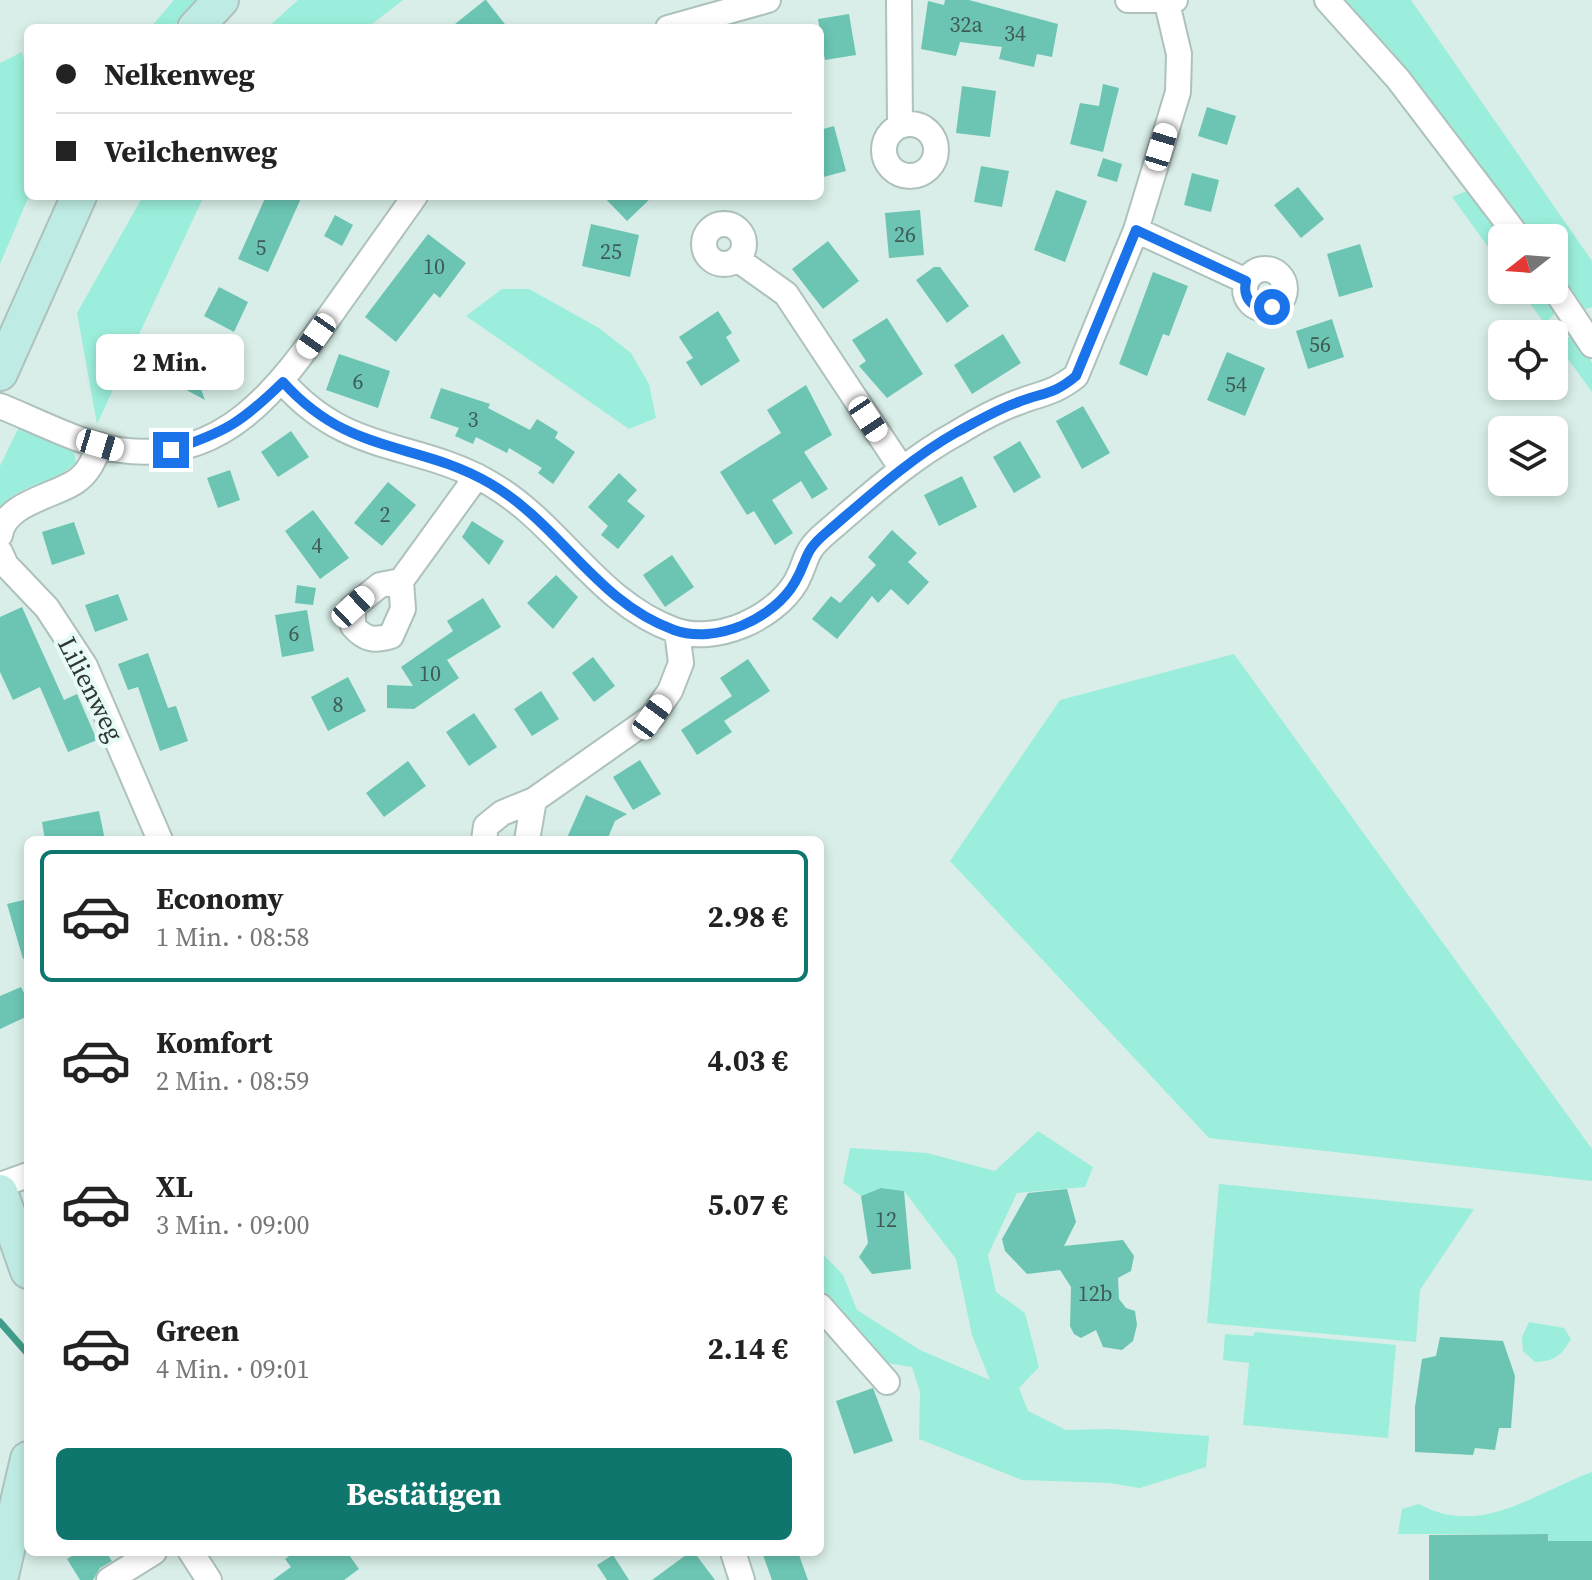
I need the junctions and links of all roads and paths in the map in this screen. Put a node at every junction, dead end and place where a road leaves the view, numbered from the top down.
1 (221, 0) edge
2 (768, 0) edge
3 (899, 0) edge
4 (1128, 0) edge
5 (1327, 0) edge
6 (1171, 1) edge
7 (199, 24) edge
8 (682, 24) edge
9 (900, 126) dead end
10 (412, 200) edge
11 (75, 203) edge
12 (1508, 224) edge
13 (1136, 230) junction
14 (737, 259) dead end
15 (1246, 281) dead end
16 (1565, 304) edge
17 (1592, 345) edge
18 (0, 373) edge
19 (283, 382) junction
20 (0, 406) edge
21 (100, 445) junction
22 (902, 469) junction
23 (477, 476) junction
24 (0, 535) edge
25 (0, 552) edge
26 (401, 581) dead end
27 (677, 631) junction
28 (534, 800) junction
29 (158, 836) edge
30 (485, 836) edge
31 (528, 836) edge
32 (24, 1176) edge
33 (0, 1185) edge
34 (0, 1192) edge
35 (24, 1260) edge
36 (824, 1311) edge
37 (887, 1382) dead end
38 (24, 1476) edge
39 (148, 1556) edge
40 (194, 1556) edge
41 (734, 1556) edge
42 (0, 1580) edge
43 (109, 1580) edge
44 (209, 1580) edge
45 (742, 1580) edge

1 - 7 street
2 - 8 street
3 - 9 street
4 - 6 street
5 - 12 street
6 - 13 street
10 - 19 street
11 - 18 street
13 - 15 street
13 - 22 street
14 - 22 street
16 - 17 street
19 - 21 street
19 - 23 street
20 - 21 street
21 - 24 street
22 - 27 street
23 - 26 street
23 - 27 street
25 - 29 street, Lilienweg
27 - 28 street
28 - 30 street
28 - 31 street
32 - 33 street
34 - 35 street
36 - 37 street
38 - 42 street
39 - 43 street
40 - 44 street
41 - 45 street

